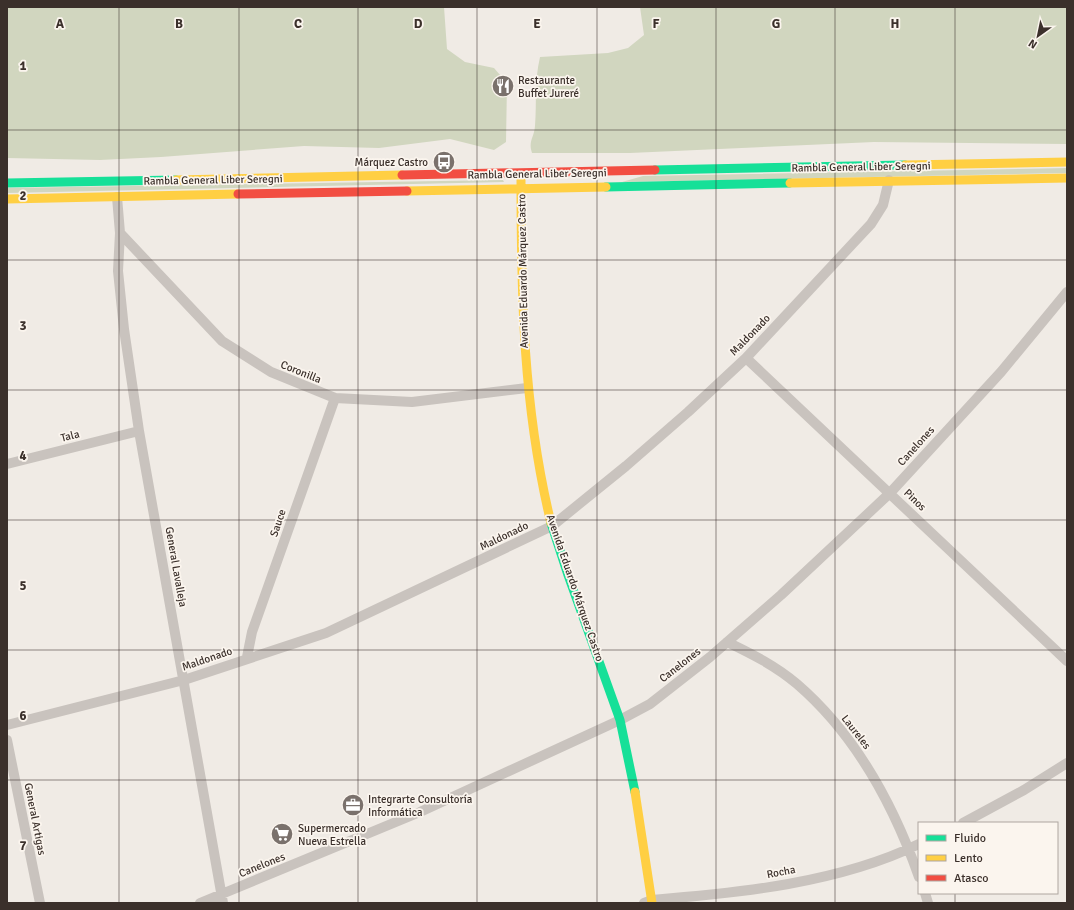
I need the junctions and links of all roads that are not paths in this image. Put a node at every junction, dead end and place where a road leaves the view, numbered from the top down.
1 (1067, 162) edge
2 (521, 174) junction
3 (1067, 178) edge
4 (889, 180) junction
5 (7, 183) edge
6 (521, 189) junction
7 (117, 197) junction
8 (7, 199) edge
9 (120, 233) junction
10 (1067, 292) edge
11 (746, 358) junction
12 (527, 388) junction
13 (335, 398) junction
14 (139, 431) junction
15 (7, 464) edge
16 (890, 493) junction
17 (552, 526) junction
18 (727, 642) junction
19 (247, 658) junction
20 (1067, 661) edge
21 (184, 680) junction
22 (620, 720) junction
23 (7, 726) edge
24 (7, 740) edge
25 (1067, 763) edge
26 (965, 822) edge
27 (918, 844) edge
28 (909, 849) junction
29 (918, 874) edge
30 (222, 899) edge
31 (649, 902) edge
32 (40, 903) edge
33 (200, 903) edge

1 - 2 main road, Rambla General Liber Seregni
2 - 5 main road, Rambla General Liber Seregni
2 - 6 main road, Avenida Eduardo Márquez Castro
3 - 4 main road, Rambla General Liber Seregni
4 - 6 main road, Rambla General Liber Seregni
4 - 11 street, Maldonado
6 - 7 main road, Rambla General Liber Seregni
6 - 12 main road, Avenida Eduardo Márquez Castro
7 - 8 main road, Rambla General Liber Seregni
7 - 9 street, General Lavalleja
9 - 13 street, Coronilla
9 - 14 street, General Lavalleja
10 - 16 street, Canelones
11 - 16 street, Pinos
11 - 17 street, Maldonado
12 - 13 street, Coronilla
12 - 17 main road, Avenida Eduardo Márquez Castro
13 - 19 street, Sauce
14 - 15 street, Tala
14 - 21 street, General Lavalleja
16 - 18 street, Canelones
16 - 20 street, Pinos
17 - 19 street, Maldonado
17 - 22 main road, Avenida Eduardo Márquez Castro
18 - 22 street, Canelones
18 - 28 street, Laureles
19 - 21 street, Maldonado
21 - 23 street, Maldonado
21 - 30 street, General Lavalleja
22 - 30 street, Canelones
22 - 31 main road, Avenida Eduardo Márquez Castro
24 - 32 street, General Artigas
25 - 26 street
27 - 28 street, Rocha
28 - 29 street, Laureles
28 - 31 street, Rocha
30 - 33 street, Canelones

